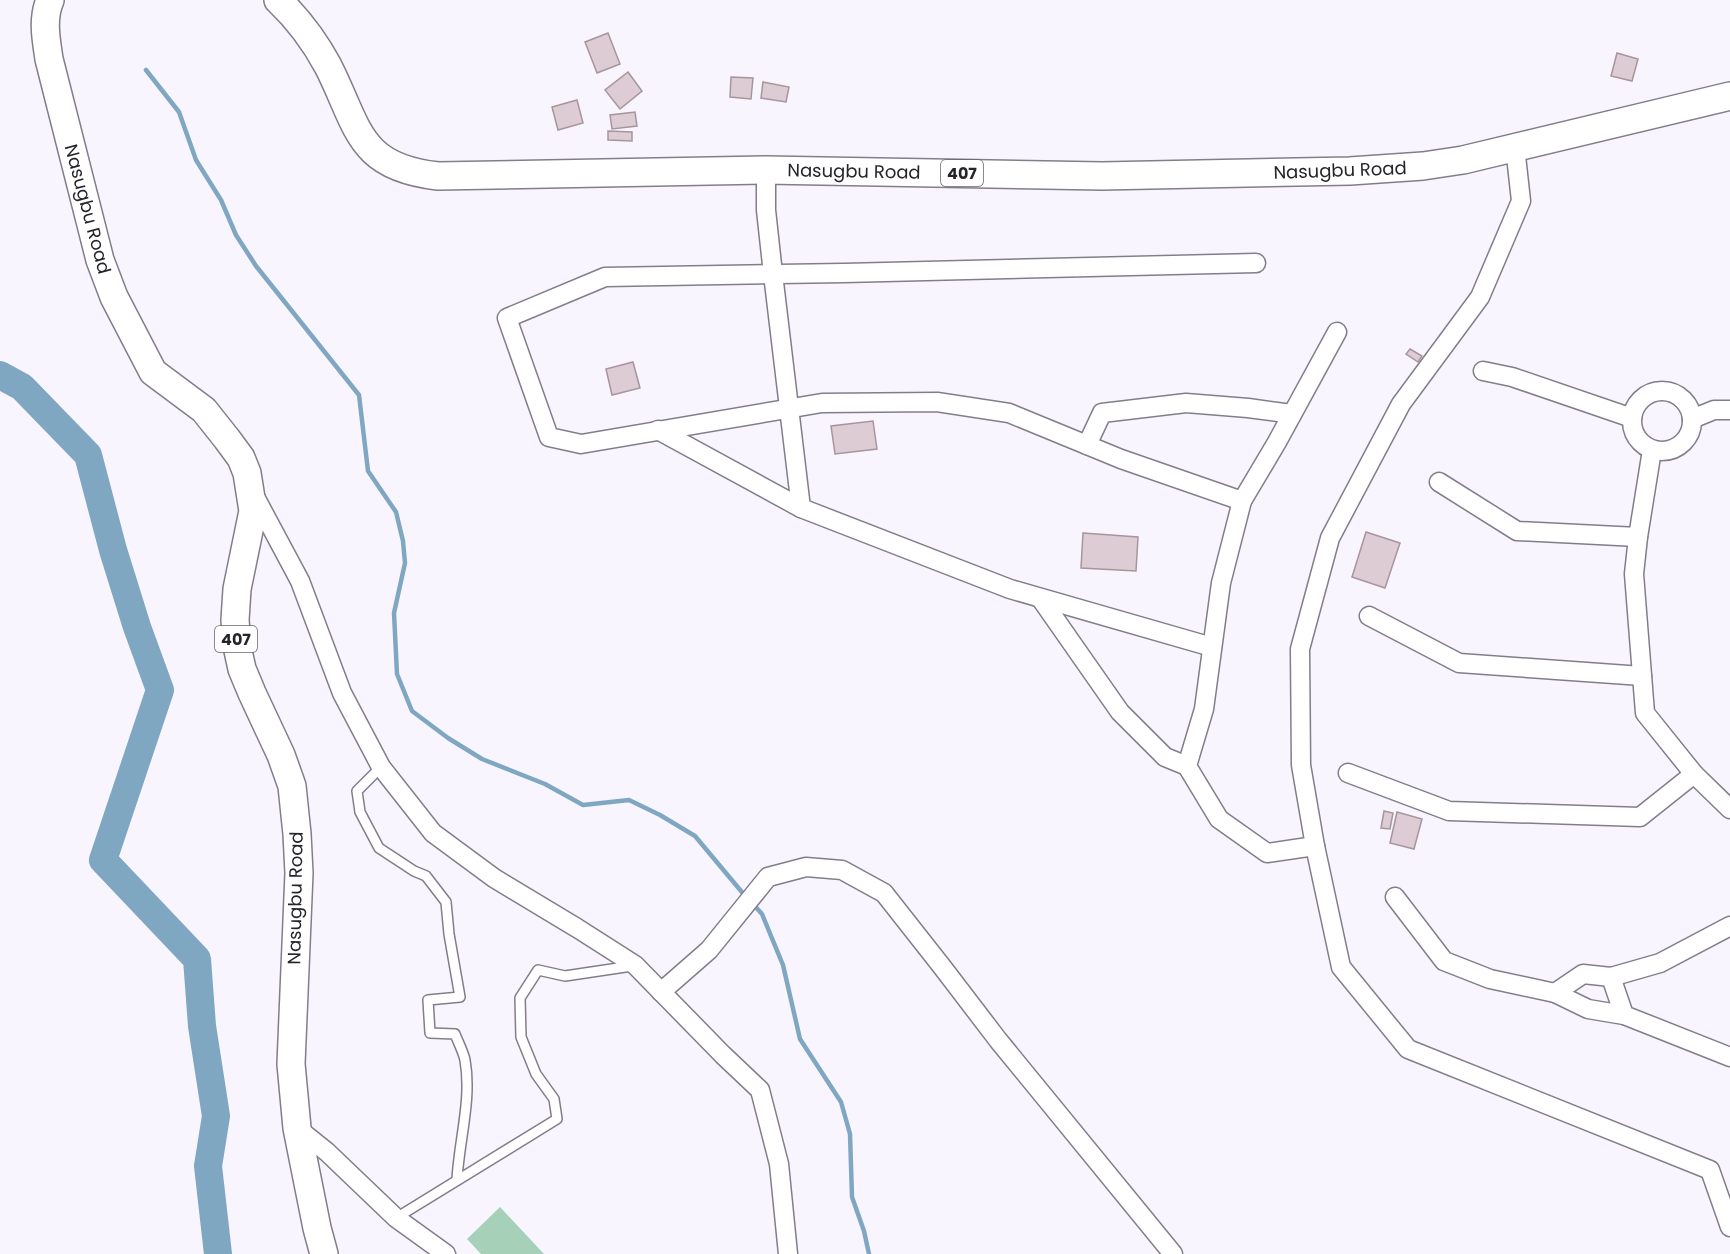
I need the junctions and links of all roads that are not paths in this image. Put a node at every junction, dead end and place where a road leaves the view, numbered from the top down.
1 (50, 0) edge
2 (278, 0) edge
3 (1730, 96) edge
4 (1515, 147) junction
5 (766, 170) junction
6 (1256, 263) dead end
7 (773, 274) junction
8 (1336, 332) dead end
9 (1483, 371) dead end
10 (789, 409) junction
11 (1730, 410) edge
12 (1292, 414) junction
13 (1632, 418) junction
14 (1692, 419) junction
15 (658, 430) junction
16 (1087, 445) junction
17 (1652, 450) junction
18 (1439, 482) dead end
19 (251, 490) junction
20 (1242, 501) junction
21 (801, 508) junction
22 (1638, 537) junction
23 (1041, 599) junction
24 (1369, 616) dead end
25 (1212, 647) junction
26 (1642, 676) junction
27 (1187, 766) junction
28 (381, 767) junction
29 (1348, 773) dead end
30 (1694, 774) junction
31 (1730, 809) edge
32 (1315, 846) junction
33 (1395, 897) dead end
34 (1730, 926) edge
35 (635, 965) junction
36 (1611, 977) junction
37 (661, 992) junction
38 (1555, 993) junction
39 (1624, 1015) junction
40 (1730, 1057) edge
41 (297, 1128) junction
42 (457, 1180) junction
43 (396, 1218) junction
44 (1730, 1227) edge
45 (324, 1254) edge
46 (446, 1254) edge
47 (788, 1254) edge
48 (1173, 1254) edge

1 - 19 main road, Nasugbu Road / 407
2 - 5 main road, Nasugbu Road / 407
3 - 4 main road, Nasugbu Road / 407
4 - 5 main road, Nasugbu Road / 407
4 - 32 street
5 - 7 street
6 - 7 street
7 - 10 street
7 - 15 street
8 - 12 street
9 - 13 street
10 - 15 street
10 - 16 street
10 - 21 street
11 - 14 street
12 - 16 street
12 - 20 street
13 - 14 street
13 - 17 street
14 - 17 street
15 - 21 street
16 - 20 street
17 - 22 street
18 - 22 street
19 - 28 street
19 - 41 main road, Nasugbu Road / 407
20 - 25 street
21 - 23 street
22 - 26 street
23 - 25 street
23 - 27 street
24 - 26 street
25 - 27 street
26 - 30 street
27 - 32 street
28 - 35 street
28 - 42 lane
29 - 30 street
30 - 31 street
32 - 44 street
33 - 38 street
34 - 36 street
35 - 37 street
35 - 42 lane
36 - 38 street
36 - 39 street
37 - 47 street
37 - 48 street
38 - 39 street
39 - 40 street
41 - 43 street
41 - 45 main road, Nasugbu Road / 407
42 - 43 lane
43 - 46 street

